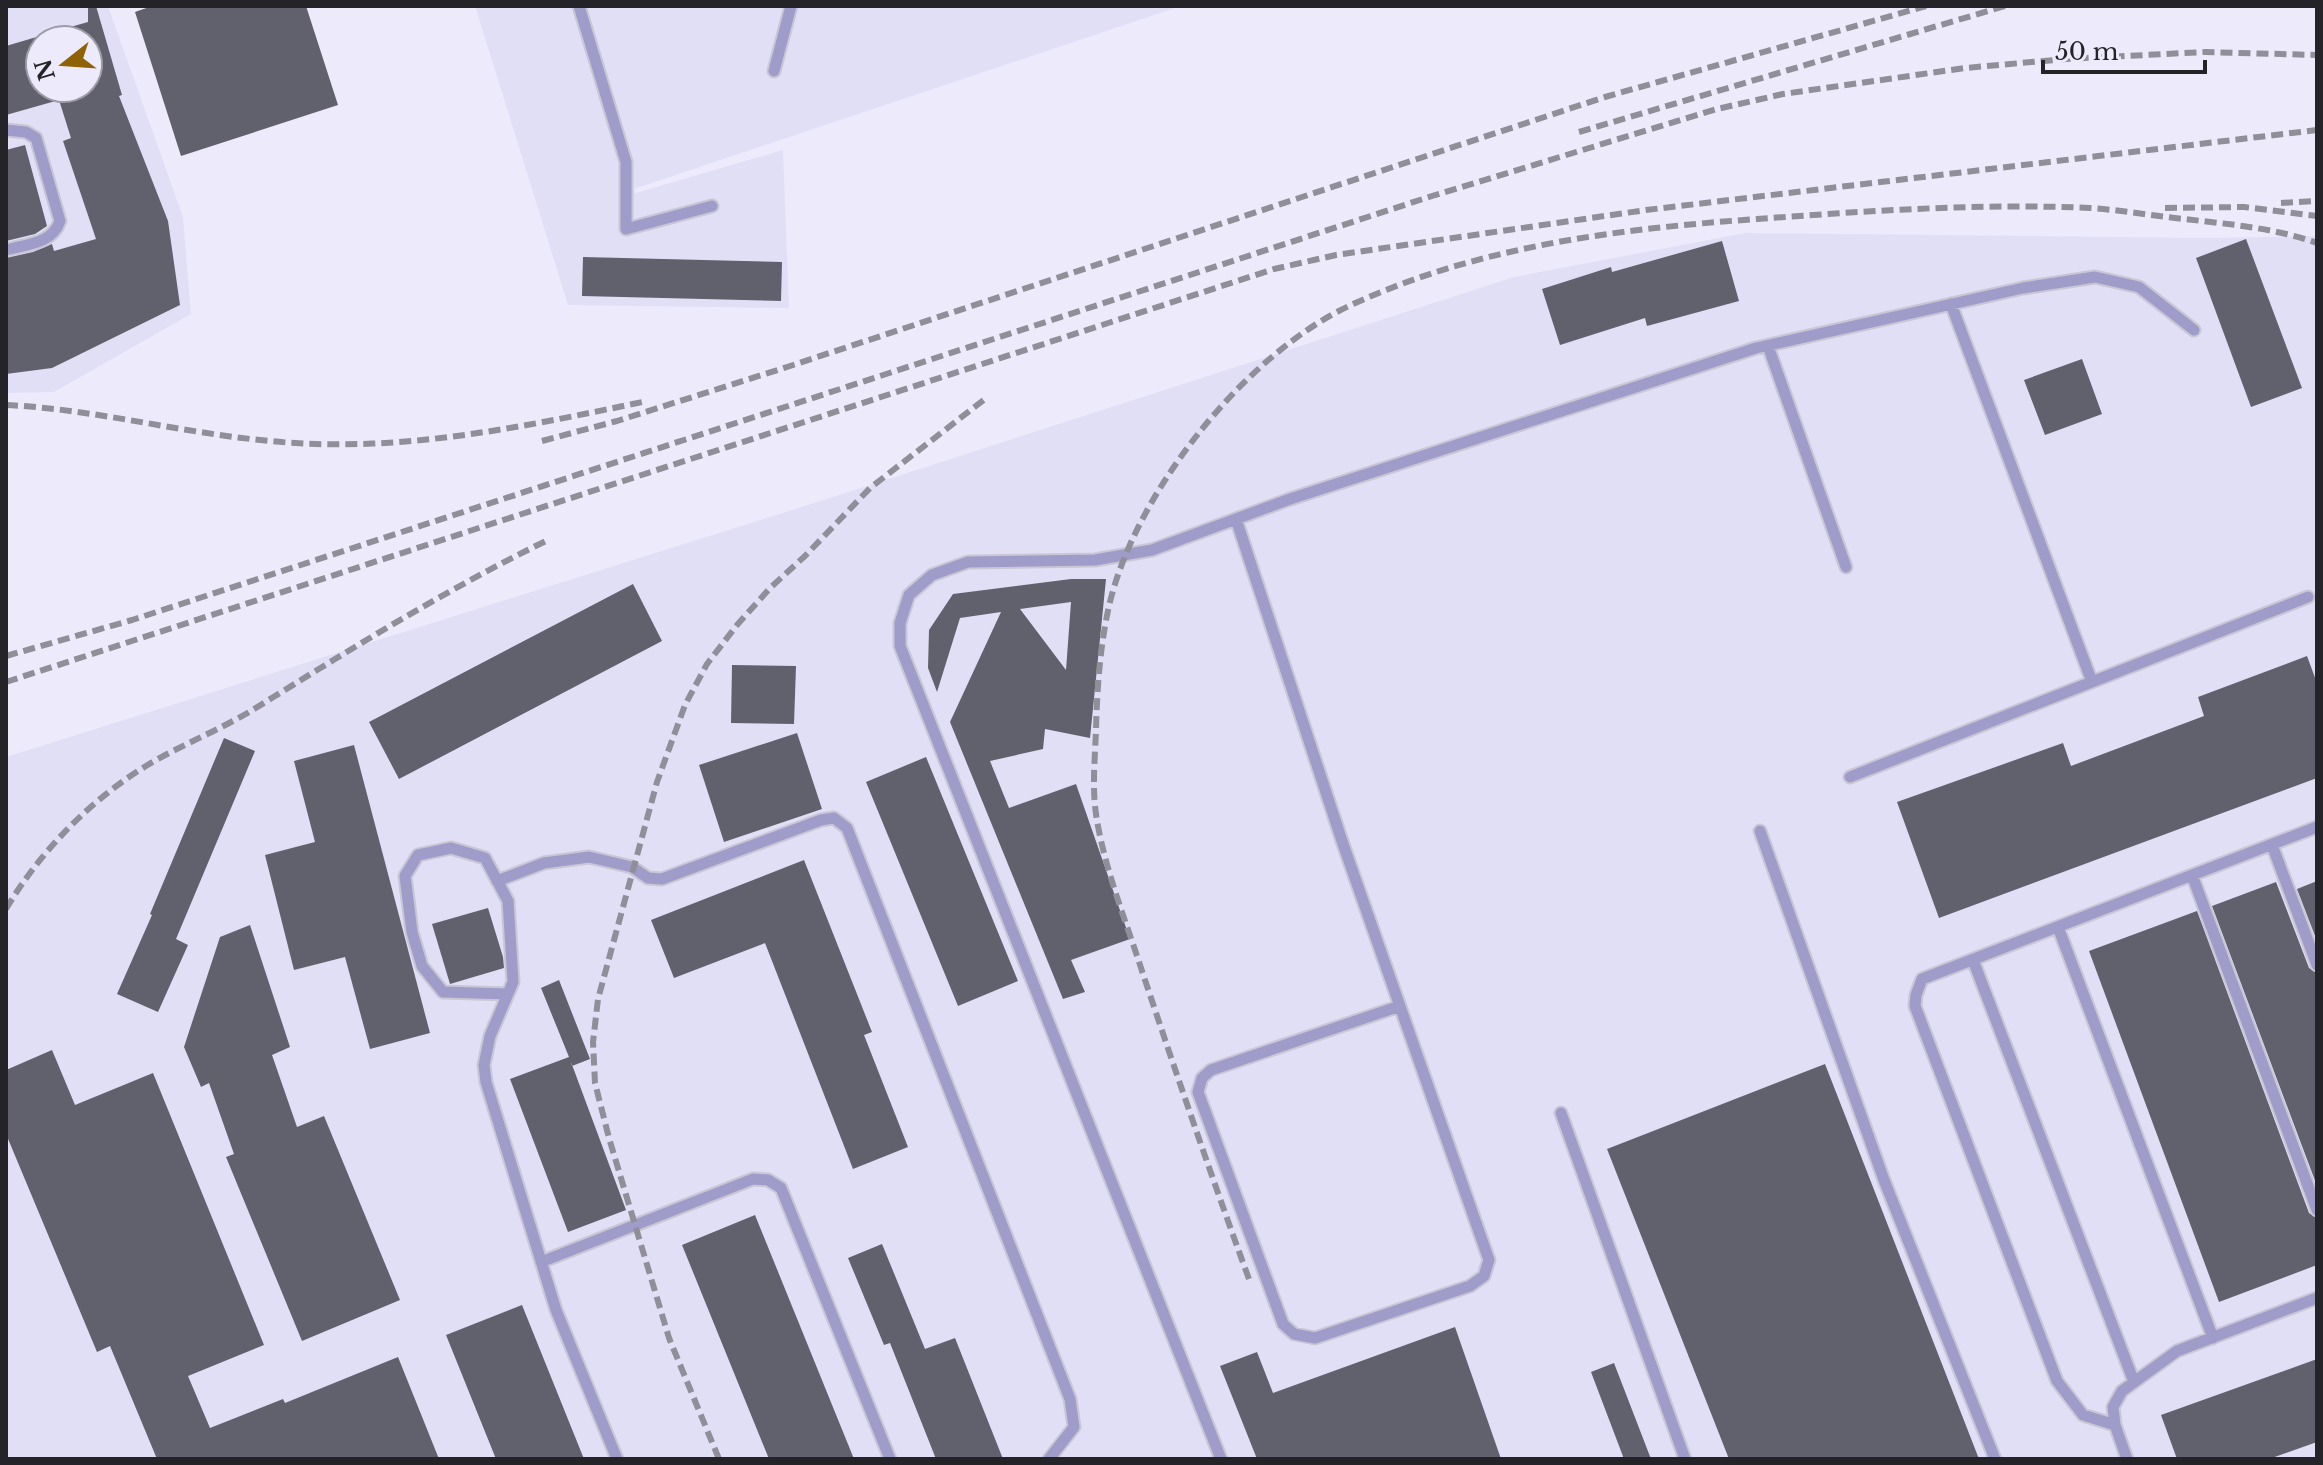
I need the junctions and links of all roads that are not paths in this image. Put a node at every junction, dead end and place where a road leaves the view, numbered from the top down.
1 (579, 6) edge
2 (791, 6) edge
3 (774, 71) dead end
4 (6, 130) edge
5 (712, 206) dead end
6 (6, 250) edge
7 (1951, 304) junction
8 (2194, 330) dead end
9 (1768, 346) junction
10 (1236, 519) junction
11 (1846, 567) dead end
12 (2308, 597) dead end
13 (2092, 682) junction
14 (1850, 777) dead end
15 (2317, 827) edge
16 (1760, 831) dead end
17 (2272, 845) junction
18 (2192, 875) junction
19 (497, 881) junction
20 (2058, 927) junction
21 (1973, 960) junction
22 (2317, 965) edge
23 (508, 994) junction
24 (1400, 1006) junction
25 (1561, 1113) dead end
26 (2317, 1210) edge
27 (541, 1262) junction
28 (2317, 1298) edge
29 (2213, 1338) junction
30 (2134, 1382) junction
31 (2115, 1425) junction
32 (617, 1459) edge
33 (890, 1459) edge
34 (1049, 1459) edge
35 (1221, 1459) edge
36 (1685, 1459) edge
37 (1995, 1459) edge
38 (2127, 1459) edge

1 - 5 lane
2 - 3 lane
4 - 6 lane
7 - 8 lane
7 - 9 lane
7 - 13 lane
9 - 10 lane
9 - 11 lane
10 - 24 lane
10 - 35 lane
12 - 13 lane
13 - 14 lane
15 - 17 lane
16 - 37 lane
17 - 18 lane
17 - 22 lane
18 - 20 lane
18 - 26 lane
19 - 23 lane
19 - 23 lane
19 - 34 lane
20 - 21 lane
20 - 29 lane
21 - 30 lane
21 - 31 lane
23 - 27 lane
24 - 24 lane
25 - 36 lane
27 - 32 lane
27 - 33 lane
28 - 29 lane
29 - 30 lane
30 - 31 lane
31 - 38 lane

